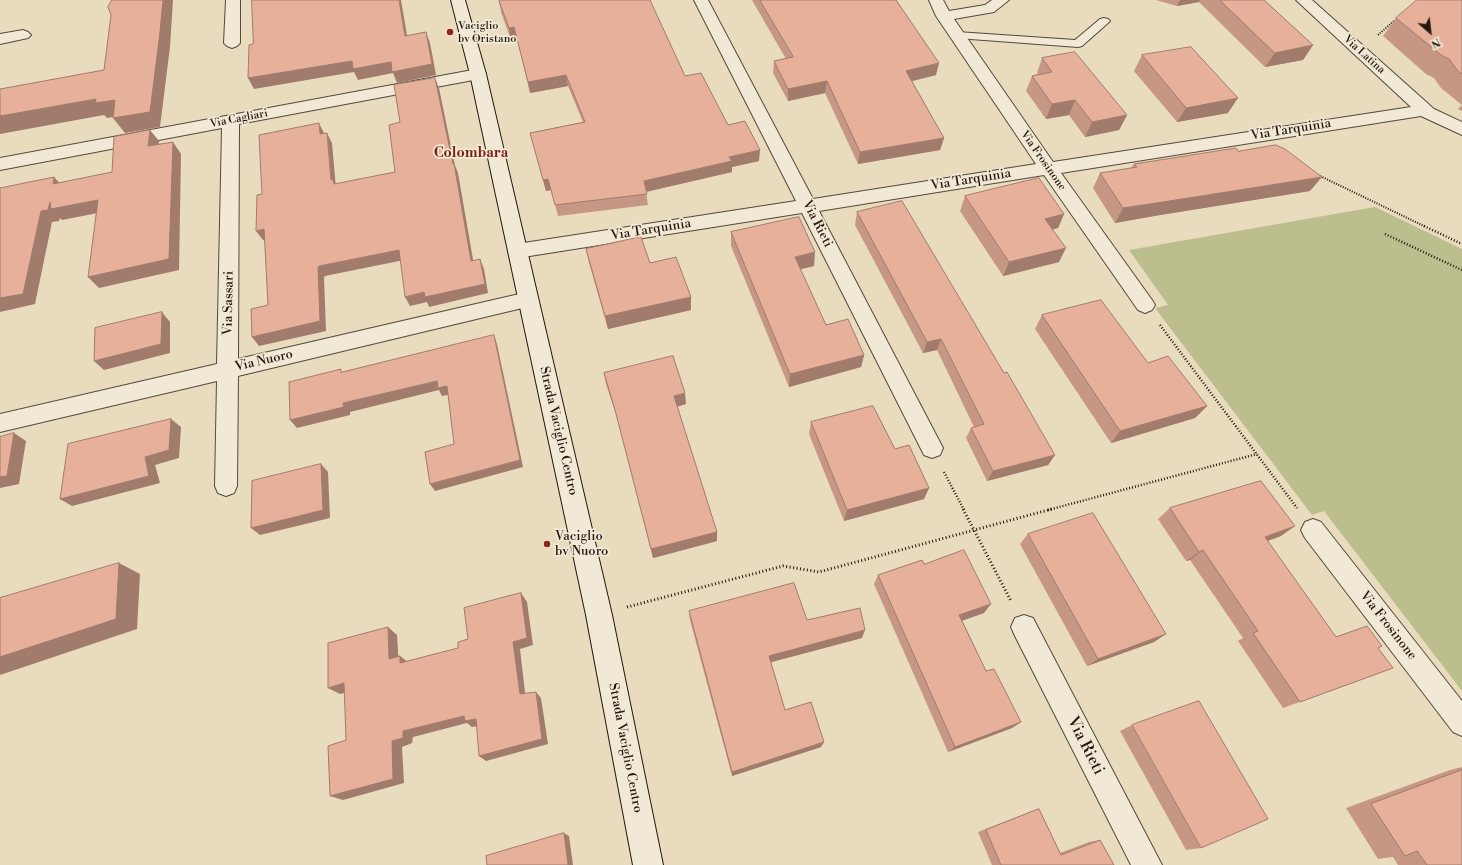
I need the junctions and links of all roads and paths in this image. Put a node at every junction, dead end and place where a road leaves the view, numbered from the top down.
1 (233, 0) edge
2 (458, 0) edge
3 (701, 0) edge
4 (936, 0) edge
5 (1002, 0) edge
6 (1303, 0) edge
7 (944, 16) junction
8 (1104, 21) dead end
9 (23, 35) dead end
10 (957, 35) junction
11 (0, 39) edge
12 (232, 43) dead end
13 (478, 74) junction
14 (1424, 110) junction
15 (231, 120) junction
16 (1462, 129) edge
17 (0, 164) edge
18 (1048, 168) junction
19 (1313, 172) edge
20 (808, 206) junction
21 (1385, 234) dead end
22 (1462, 244) edge
23 (518, 251) junction
24 (1462, 270) edge
25 (528, 300) junction
26 (1145, 305) joint
27 (228, 370) junction
28 (0, 423) edge
29 (932, 448) joint
30 (1257, 454) junction
31 (226, 486) dead end
32 (974, 530) junction
33 (1313, 530) joint
34 (599, 615) junction
35 (1024, 627) joint
36 (1462, 723) edge
37 (648, 865) edge
38 (1147, 865) edge

1 - 12 street
2 - 13 street, Strada Vaciglio Centro
3 - 20 street, Via Rieti
4 - 7 street, Via Frosinone
5 - 7 street
6 - 14 street, Via Latina
7 - 10 street, Via Frosinone
8 - 10 lane
9 - 11 street
10 - 18 street, Via Frosinone
13 - 15 street, Via Cagliari
13 - 23 street, Strada Vaciglio Centro
14 - 16 street, Via Latina
14 - 18 street, Via Tarquinia
15 - 17 street, Via Cagliari
15 - 27 street, Via Sassari
18 - 20 street, Via Tarquinia
18 - 26 street, Via Frosinone
19 - 22 path
20 - 23 street, Via Tarquinia
20 - 29 street, Via Rieti
21 - 24 path
23 - 25 street, Strada Vaciglio Centro
25 - 27 street, Via Nuoro
25 - 34 street, Strada Vaciglio Centro
26 - 30 path
27 - 28 street, Via Nuoro
27 - 31 street, Via Sassari
29 - 32 path
30 - 32 path
30 - 33 path
32 - 34 path
32 - 35 path
33 - 36 street, Via Frosinone
34 - 37 street, Strada Vaciglio Centro
35 - 38 street, Via Rieti

